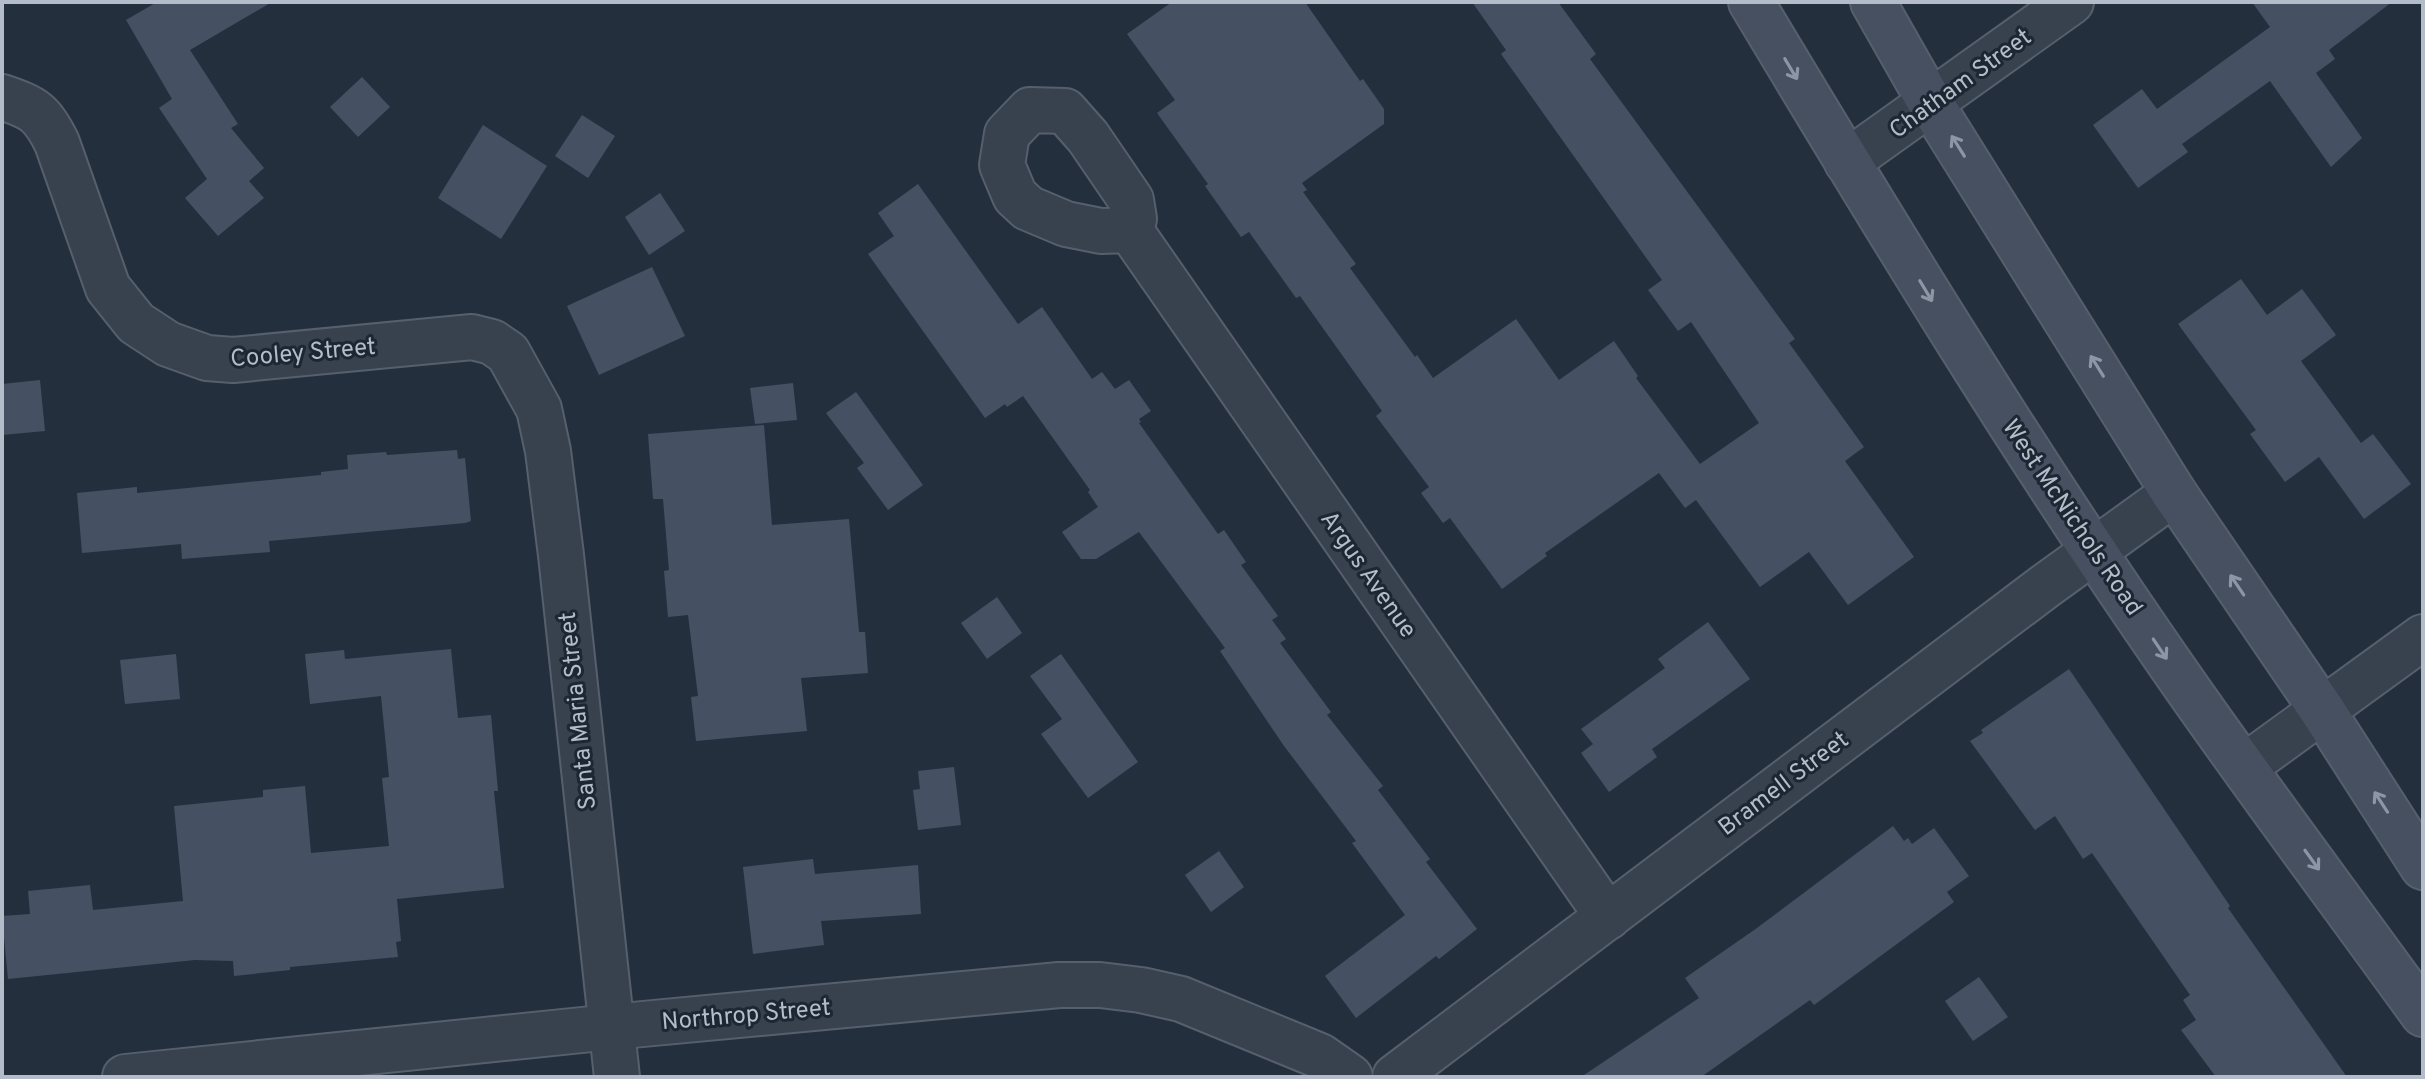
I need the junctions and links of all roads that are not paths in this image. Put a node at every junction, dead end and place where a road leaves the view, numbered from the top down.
1 (1751, 2) edge
2 (1873, 2) edge
3 (2071, 2) edge
4 (2, 97) edge
5 (1931, 104) junction
6 (1847, 162) junction
7 (1130, 230) dead end
8 (508, 353) joint
9 (2174, 493) junction
10 (2095, 552) junction
11 (2423, 637) edge
12 (2322, 710) junction
13 (2244, 767) junction
14 (2423, 867) edge
15 (1608, 917) junction
16 (2423, 1014) edge
17 (611, 1027) junction
18 (125, 1077) edge
19 (617, 1077) edge
20 (1350, 1077) edge
21 (1395, 1077) edge

1 -> 6 main road, West McNichols Road
2 - 5 main road
3 - 5 street, Chatham Street
4 - 8 street, Cooley Street
5 - 6 street, Chatham Street
9 -> 5 main road
6 -> 10 main road, West McNichols Road
7 - 15 street, Argus Avenue
8 - 17 street, Santa Maria Street
9 - 10 street, Bramell Street
12 -> 9 main road
10 -> 13 main road, West McNichols Road
10 - 15 street, Bramell Street
11 - 12 street
12 - 13 street
14 -> 12 main road
13 -> 16 main road, West McNichols Road
15 - 21 street, Bramell Street
17 - 18 street, Northrop Street
17 - 19 street, Santa Maria Street
17 - 20 street, Northrop Street

